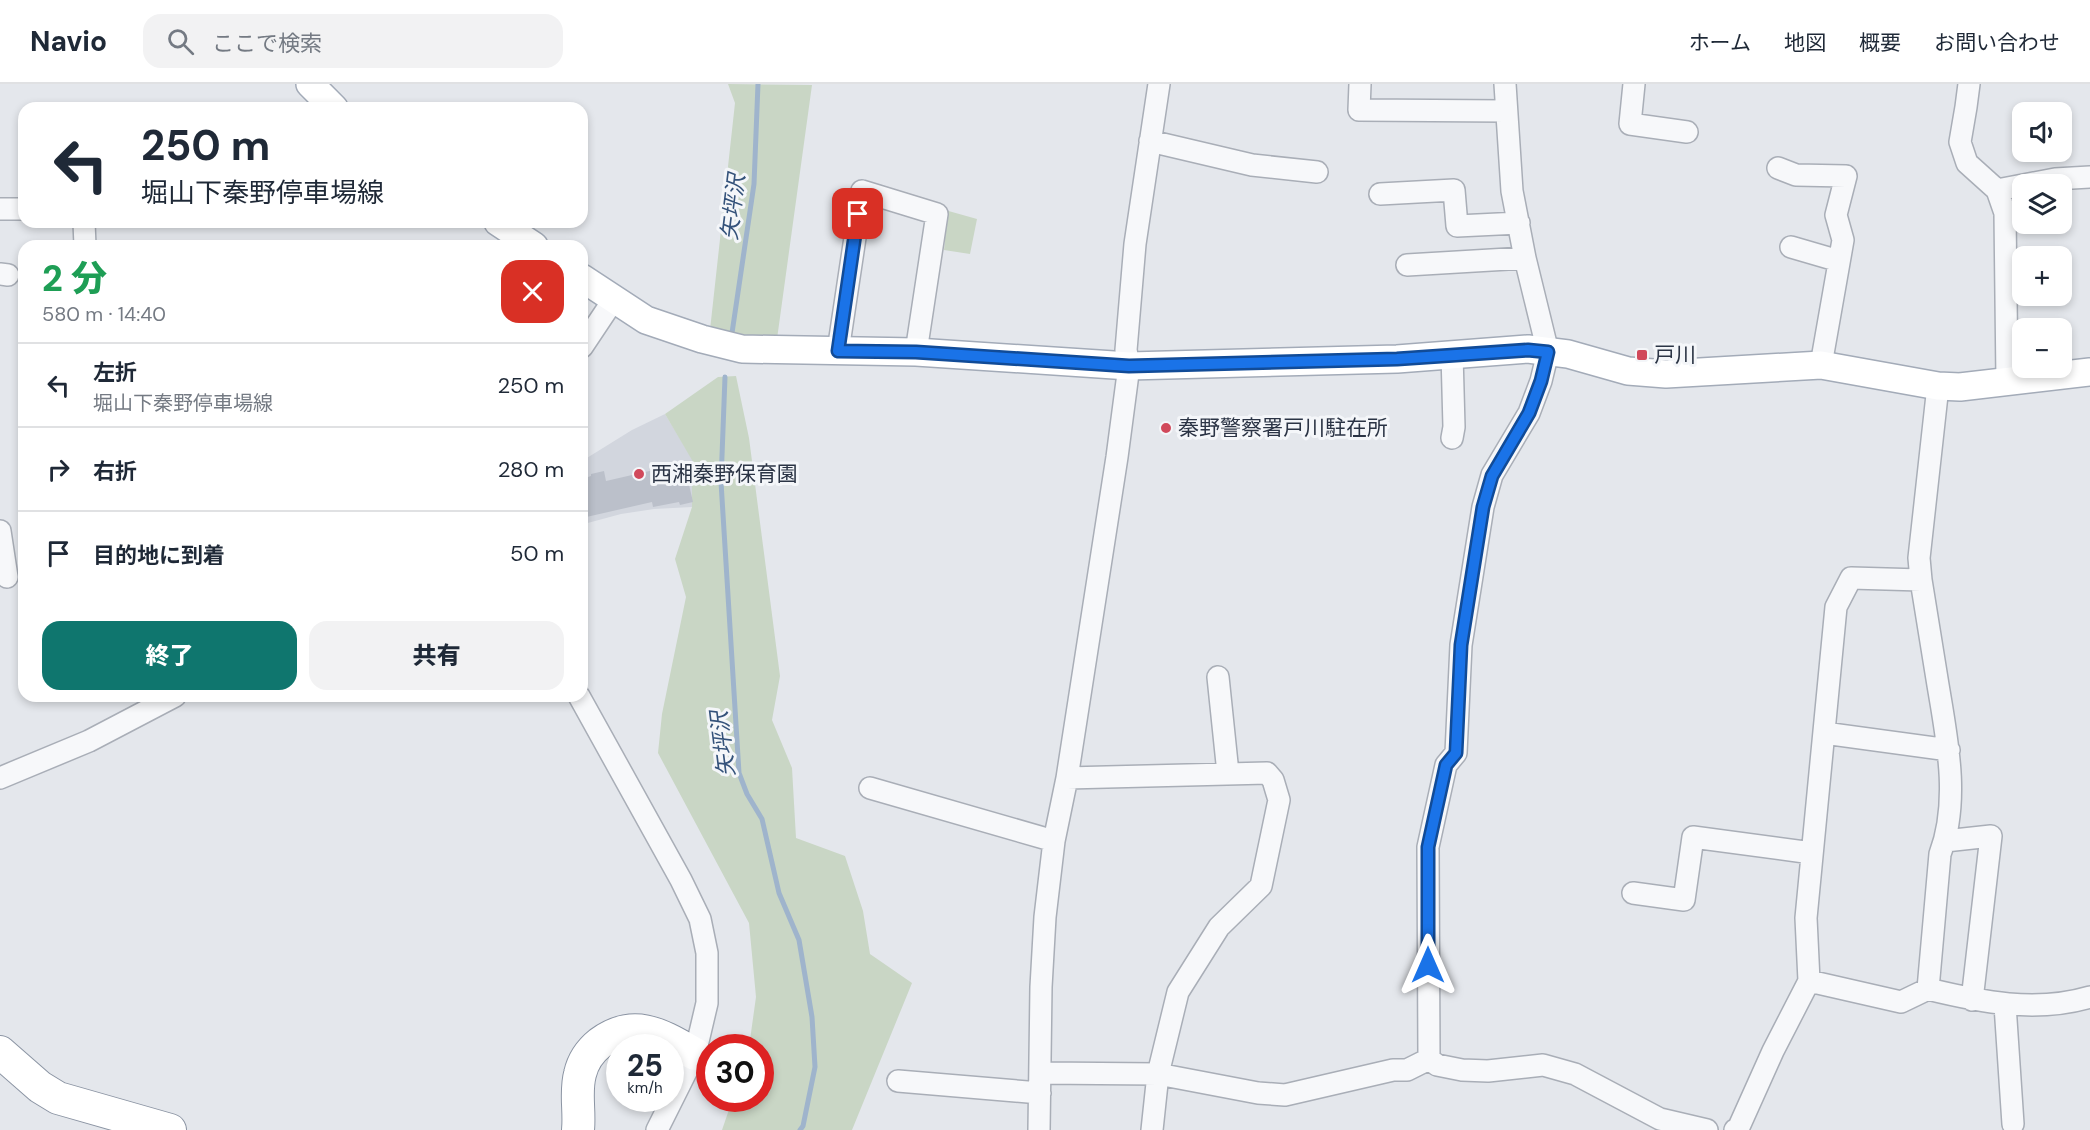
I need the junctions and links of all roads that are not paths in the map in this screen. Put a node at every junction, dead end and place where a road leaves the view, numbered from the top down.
1 (310, 84) edge
2 (1159, 84) edge
3 (1360, 84) edge
4 (1505, 84) edge
5 (1635, 84) edge
6 (1968, 84) edge
7 (328, 102) edge
8 (1506, 111) junction
9 (1687, 132) dead end
10 (1150, 141) junction
11 (1778, 168) dead end
12 (1317, 171) dead end
13 (2090, 177) edge
14 (1997, 190) junction
15 (1380, 194) dead end
16 (0, 209) edge
17 (18, 209) edge
18 (1519, 223) junction
19 (507, 228) edge
20 (525, 240) edge
21 (1791, 247) dead end
22 (1525, 258) junction
23 (1839, 261) junction
24 (1407, 265) dead end
25 (588, 282) edge
26 (614, 299) junction
27 (588, 337) edge
28 (838, 351) junction
29 (916, 352) junction
30 (1548, 352) junction
31 (1452, 354) junction
32 (1821, 365) junction
33 (1129, 366) junction
34 (2090, 372) edge
35 (2007, 381) junction
36 (1938, 386) junction
37 (1452, 438) dead end
38 (0, 531) edge
39 (10, 577) edge
40 (1921, 580) junction
41 (1218, 676) dead end
42 (162, 702) edge
43 (582, 702) edge
44 (1824, 733) junction
45 (1949, 750) junction
46 (1228, 773) junction
47 (0, 778) edge
48 (1067, 778) junction
49 (870, 788) dead end
50 (1054, 841) junction
51 (1945, 841) junction
52 (1812, 852) junction
53 (1633, 893) dead end
54 (1809, 981) junction
55 (1928, 989) junction
56 (2090, 998) edge
57 (1972, 1000) junction
58 (2005, 1005) junction
59 (618, 1034) edge
60 (654, 1034) edge
61 (606, 1039) edge
62 (684, 1051) edge
63 (0, 1052) edge
64 (606, 1058) edge
65 (1429, 1059) junction
66 (1158, 1074) junction
67 (898, 1081) dead end
68 (1040, 1083) junction
69 (663, 1112) edge
70 (2013, 1124) dead end
71 (1657, 1125) edge
72 (170, 1130) edge
73 (578, 1130) edge
74 (599, 1130) edge
75 (657, 1130) edge
76 (1039, 1130) edge
77 (1152, 1130) edge
78 (1707, 1130) edge
79 (1735, 1130) edge

1 - 7 main road
2 - 10 street
3 - 8 street
4 - 8 street
5 - 9 street
6 - 14 street
8 - 18 street
10 - 12 street
10 - 33 street
11 - 23 street
13 - 14 street
14 - 35 street
15 - 18 street
16 - 17 street
18 - 22 street
19 - 20 main road
21 - 23 street
22 - 24 street
22 - 30 street
23 - 32 street
25 - 26 main road
26 - 27 street
26 - 28 main road
28 - 29 main road
28 - 29 street
29 - 33 main road
30 - 31 main road
30 - 32 main road
30 - 65 street
31 - 33 main road
31 - 37 street
32 - 36 main road
33 - 48 street
34 - 35 main road
35 - 36 main road
36 - 40 street
38 - 39 street
40 - 44 street
40 - 45 street
41 - 46 street
42 - 47 street
43 - 62 street
44 - 45 street
44 - 52 street
45 - 51 street
46 - 48 street
46 - 66 street
48 - 50 street
49 - 50 street
50 - 68 street
51 - 55 street
51 - 57 street
52 - 53 street
52 - 54 street
54 - 55 street
54 - 79 street
55 - 57 street
56 - 58 street
57 - 58 street
58 - 70 street
59 - 60 highway
61 - 73 highway
63 - 72 highway
64 - 74 highway
65 - 66 street
65 - 71 street
66 - 68 street
66 - 77 street
67 - 68 street
68 - 76 street
69 - 75 street
71 - 78 street

